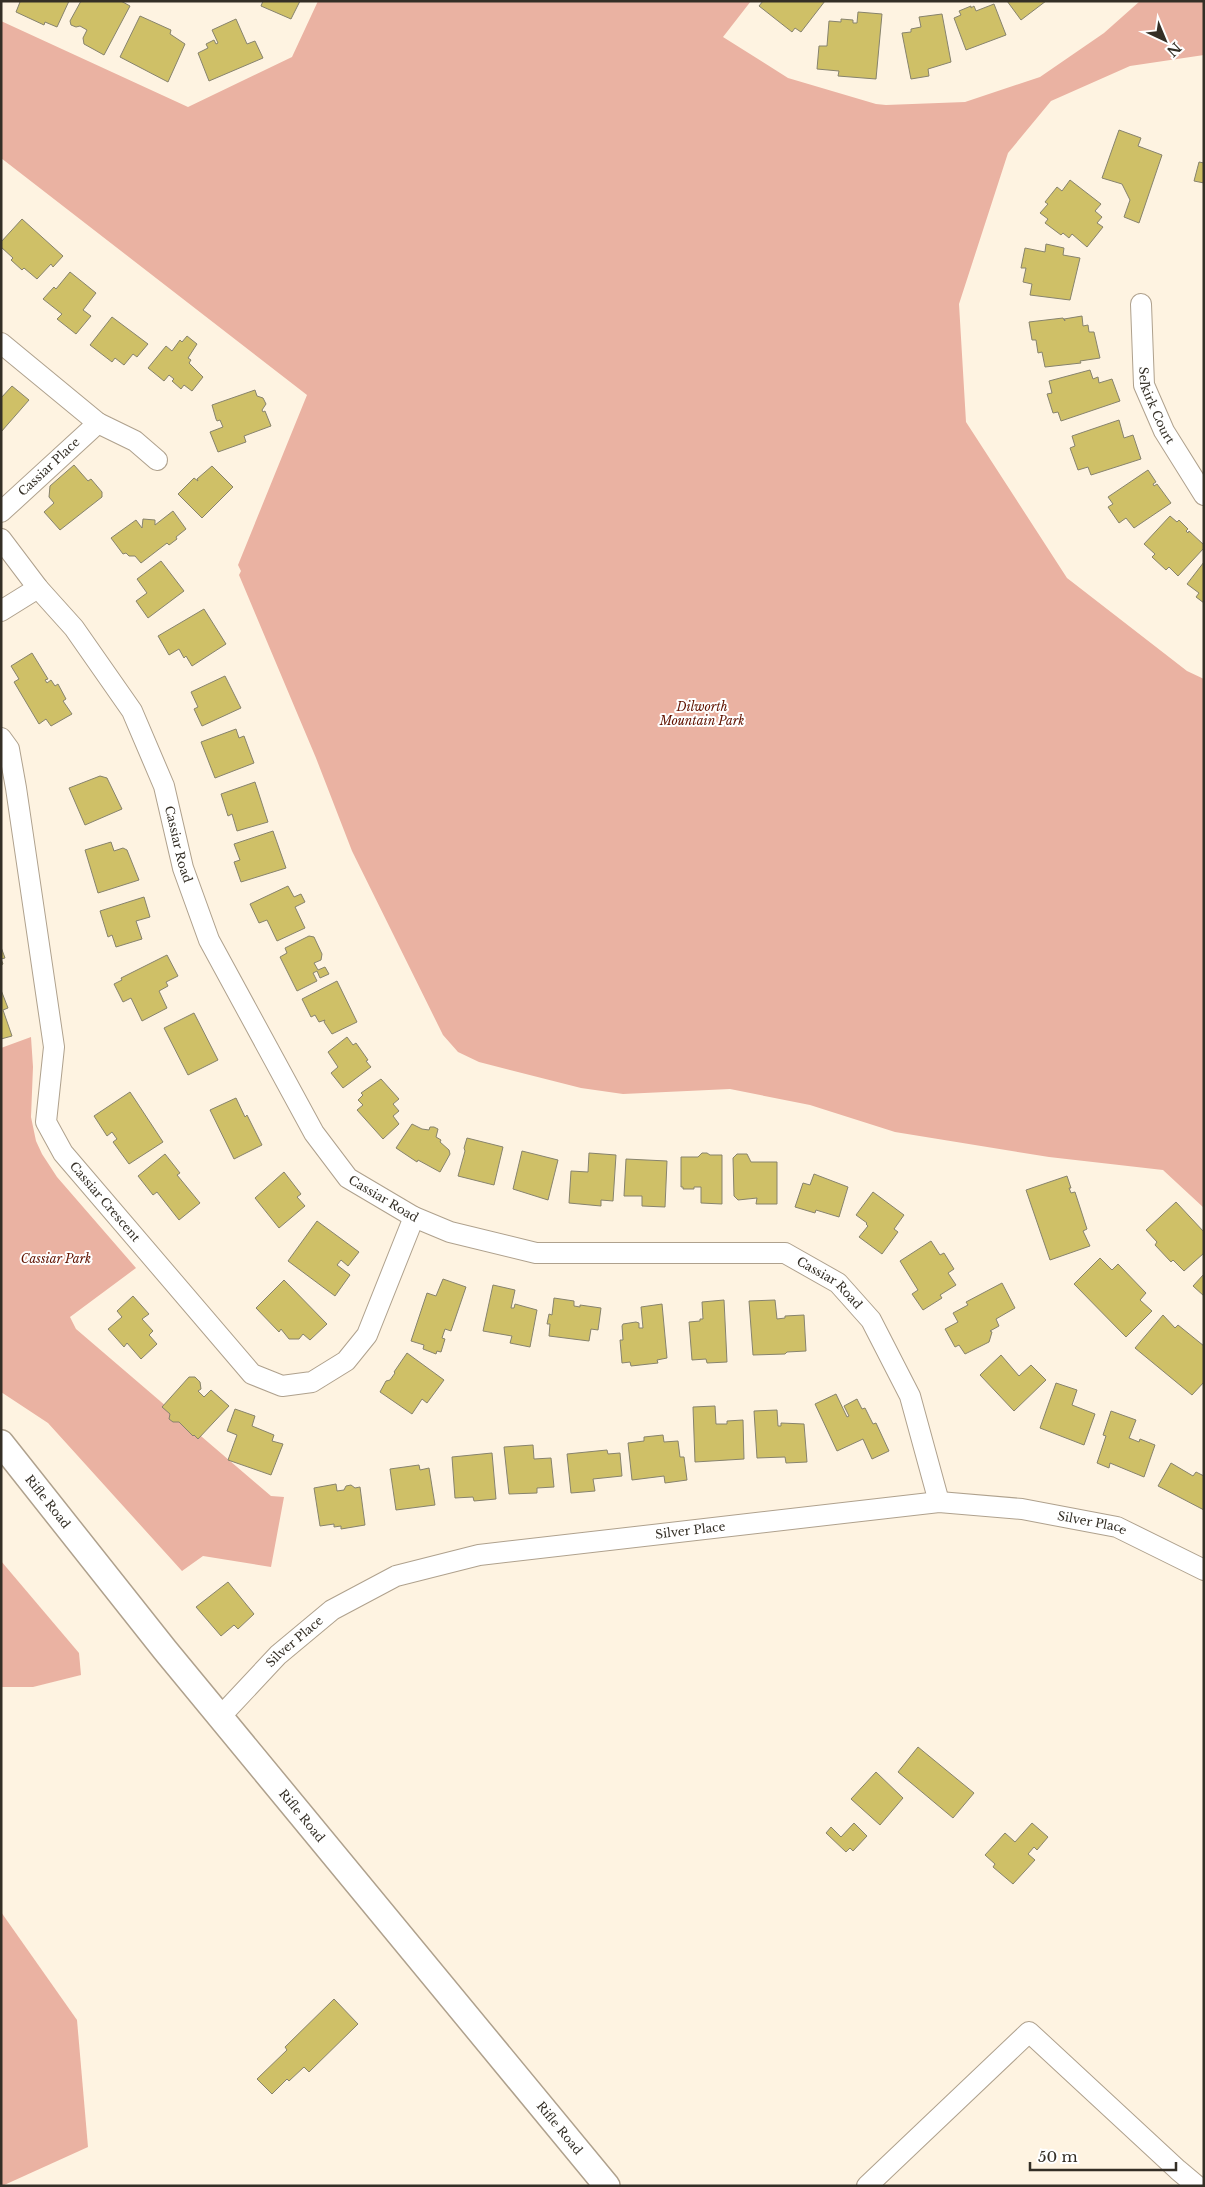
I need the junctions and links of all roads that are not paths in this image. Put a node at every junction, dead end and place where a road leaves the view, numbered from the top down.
1 (1141, 304) dead end
2 (1, 343) edge
3 (98, 422) junction
4 (157, 460) dead end
5 (1204, 494) edge
6 (1, 512) edge
7 (1, 540) edge
8 (38, 588) junction
9 (1, 611) edge
10 (1, 738) edge
11 (414, 1217) junction
12 (1, 1443) edge
13 (939, 1502) junction
14 (1204, 1570) edge
15 (220, 1717) junction
16 (606, 2186) edge
17 (867, 2186) edge
18 (1197, 2186) edge

1 - 5 street, Selkirk Court
2 - 3 street
3 - 4 street
3 - 6 street, Cassiar Place
7 - 8 street, Cassiar Road
8 - 9 street
8 - 11 street, Cassiar Road
10 - 11 street, Cassiar Crescent
11 - 13 street, Cassiar Road
12 - 15 street, Rifle Road
13 - 14 street, Silver Place
13 - 15 street, Silver Place
15 - 16 street, Rifle Road
17 - 18 street

